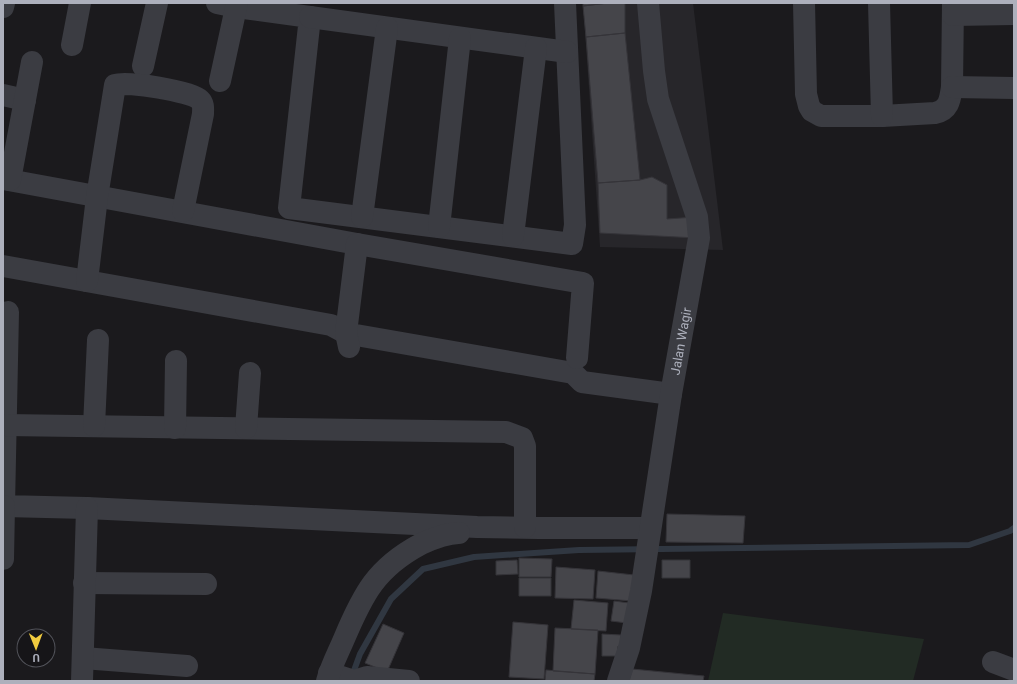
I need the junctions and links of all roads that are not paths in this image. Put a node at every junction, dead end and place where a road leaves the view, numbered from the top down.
1 (4, 3) edge
2 (80, 3) edge
3 (156, 3) edge
4 (565, 3) edge
5 (648, 3) edge
6 (804, 3) edge
7 (879, 3) edge
8 (230, 4) edge
9 (3, 7) edge
10 (953, 9) edge
11 (1014, 14) edge
12 (310, 17) junction
13 (387, 28) junction
14 (460, 38) junction
15 (72, 45) dead end
16 (536, 48) junction
17 (567, 52) junction
18 (32, 62) dead end
19 (143, 66) dead end
20 (220, 81) dead end
21 (952, 87) junction
22 (1014, 88) edge
23 (3, 95) edge
24 (24, 100) junction
25 (882, 116) junction
26 (6, 180) edge
27 (97, 197) junction
28 (182, 211) junction
29 (362, 217) junction
30 (439, 227) junction
31 (513, 236) junction
32 (357, 244) junction
33 (3, 266) edge
34 (87, 281) junction
35 (8, 312) dead end
36 (346, 333) junction
37 (98, 340) dead end
38 (6, 348) edge
39 (577, 358) dead end
40 (176, 361) dead end
41 (250, 373) dead end
42 (671, 394) junction
43 (6, 425) junction
44 (94, 426) junction
45 (175, 428) junction
46 (246, 428) junction
47 (4, 506) edge
48 (87, 508) junction
49 (532, 528) junction
50 (650, 531) junction
51 (3, 559) edge
52 (84, 583) junction
53 (206, 584) dead end
54 (83, 658) junction
55 (993, 662) dead end
56 (187, 666) dead end
57 (1014, 670) edge
58 (328, 677) edge
59 (82, 681) edge
60 (354, 681) edge
61 (409, 681) edge
62 (618, 681) edge

1 - 9 street
2 - 15 street
3 - 19 street
4 - 17 street
5 - 42 street, Jalan Wagir
6 - 25 street
7 - 25 street
8 - 12 street
8 - 20 street
10 - 11 street
10 - 21 street
12 - 13 street
12 - 29 street
13 - 14 street
13 - 29 street
14 - 16 street
14 - 30 street
16 - 17 street
16 - 31 street
17 - 31 street
18 - 24 street
21 - 22 street
21 - 25 street
23 - 24 street
24 - 26 street
26 - 27 street
27 - 28 street
27 - 28 street
27 - 34 street
28 - 32 street
29 - 30 street
30 - 31 street
32 - 36 street
32 - 39 street
33 - 34 street
34 - 36 street
35 - 38 street
36 - 42 street
37 - 44 street
38 - 43 street
40 - 45 street
41 - 46 street
42 - 50 street, Jalan Wagir
43 - 44 street
43 - 47 street
44 - 45 street
45 - 46 street
46 - 49 street
47 - 48 street
47 - 51 street
48 - 49 street
48 - 52 street
49 - 50 street
49 - 58 street
50 - 62 street, Jalan Wagir
52 - 53 street
52 - 54 street
54 - 56 street
54 - 59 street
55 - 57 street
58 - 60 street
60 - 61 street

